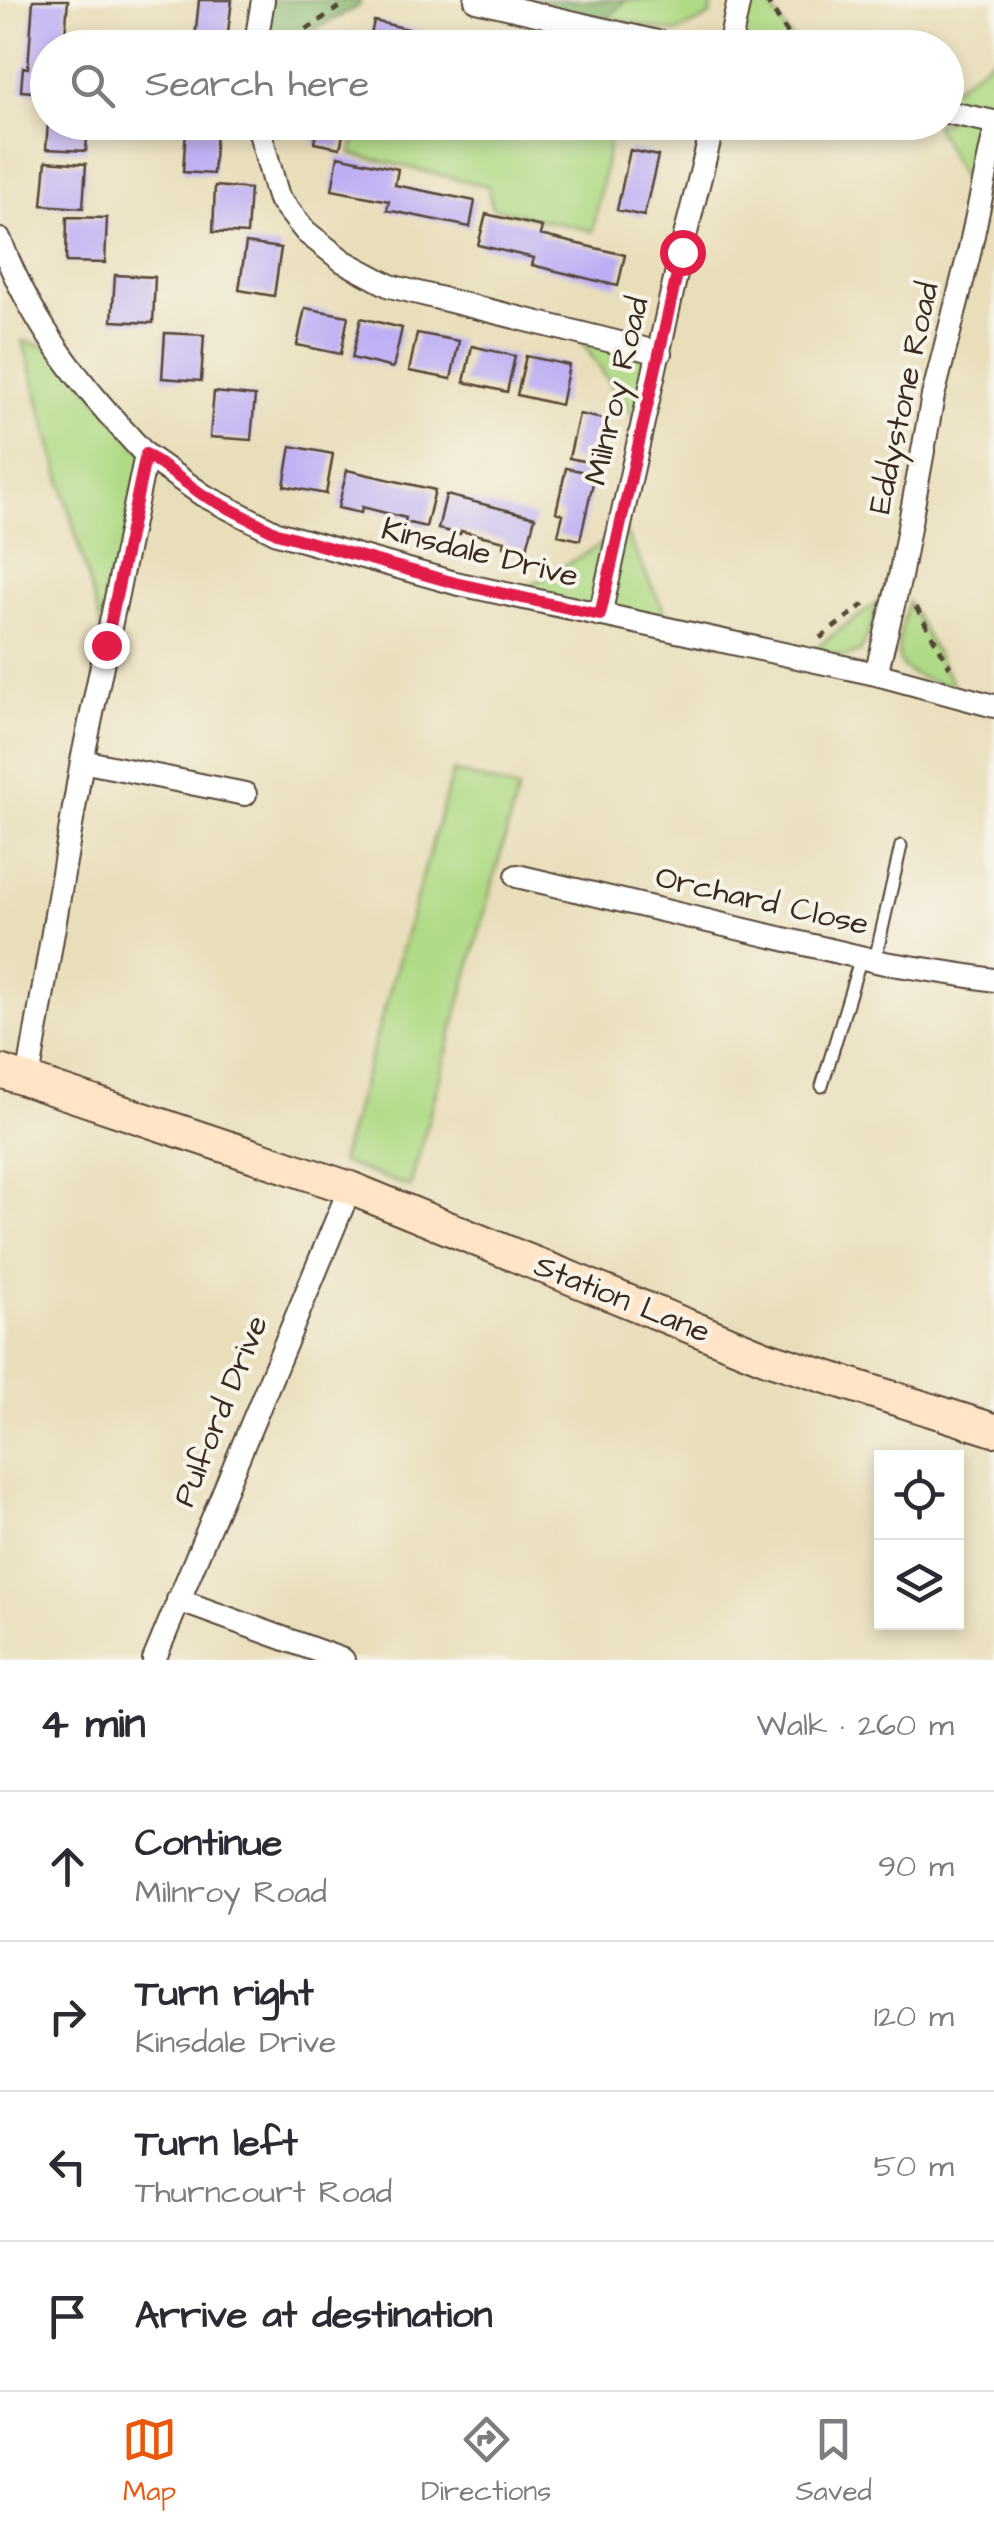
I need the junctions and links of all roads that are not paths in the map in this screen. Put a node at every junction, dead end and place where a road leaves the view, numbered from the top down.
1 (262, 0) edge
2 (476, 0) edge
3 (739, 0) edge
4 (258, 30) edge
5 (605, 30) edge
6 (733, 30) edge
7 (964, 116) edge
8 (994, 122) edge
9 (994, 136) edge
10 (262, 140) edge
11 (710, 140) edge
12 (0, 240) edge
13 (7, 281) edge
14 (660, 353) junction
15 (146, 454) junction
16 (600, 615) junction
17 (876, 674) junction
18 (994, 706) edge
19 (82, 762) junction
20 (245, 794) dead end
21 (901, 846) dead end
22 (517, 876) dead end
23 (868, 959) junction
24 (994, 980) edge
25 (14, 1075) edge
26 (822, 1086) dead end
27 (350, 1188) junction
28 (994, 1430) edge
29 (178, 1600) junction
30 (154, 1660) edge
31 (344, 1660) edge

1 - 4 street
2 - 5 street
3 - 6 street
7 - 8 street
9 - 17 street, Eddystone Road
10 - 14 street
11 - 14 street, Milnroy Road
12 - 13 street, Kinsdale Drive
13 - 15 street, Kinsdale Drive
14 - 16 street, Milnroy Road
15 - 16 street, Kinsdale Drive
15 - 19 street
16 - 17 street, Kinsdale Drive
17 - 18 street, Kinsdale Drive
19 - 20 street
19 - 25 street
21 - 23 lane
22 - 23 street, Orchard Close
23 - 24 street, Orchard Close
23 - 26 lane
25 - 27 street, Station Lane
27 - 28 street, Station Lane
27 - 29 street, Pulford Drive
29 - 30 street, Pulford Drive
29 - 31 street

